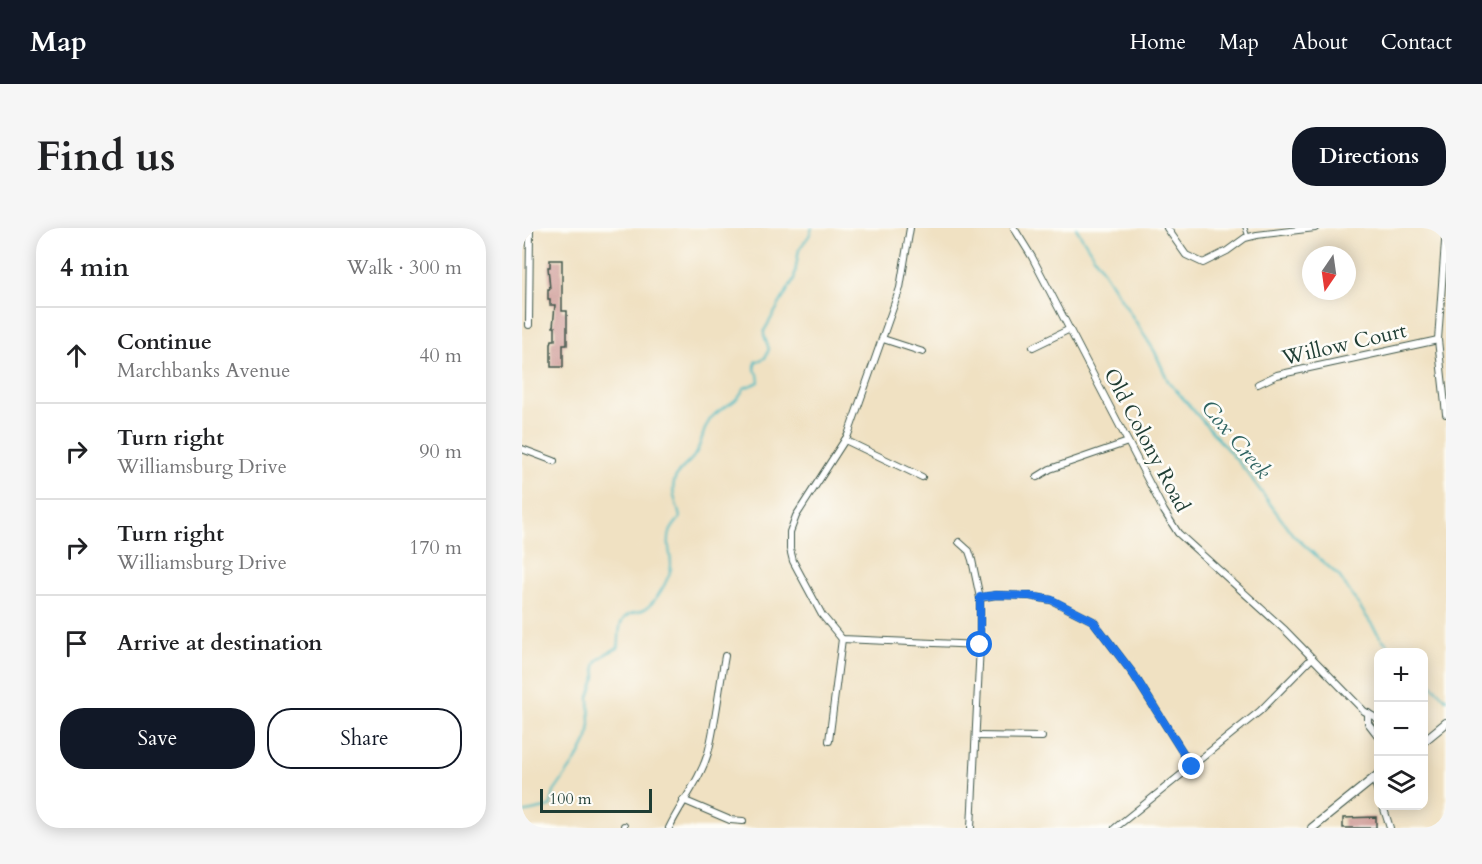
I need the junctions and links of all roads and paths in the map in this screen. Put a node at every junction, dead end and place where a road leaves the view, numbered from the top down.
1 (530, 228) edge
2 (910, 228) edge
3 (1014, 228) edge
4 (1167, 228) edge
5 (1245, 228) edge
6 (1315, 228) edge
7 (1446, 228) edge
8 (1248, 237) junction
9 (529, 325) dead end
10 (1070, 329) junction
11 (883, 339) junction
12 (1438, 340) junction
13 (1033, 347) dead end
14 (924, 352) dead end
15 (1258, 384) dead end
16 (1446, 414) edge
17 (845, 440) junction
18 (1128, 442) junction
19 (522, 449) edge
20 (555, 462) dead end
21 (922, 477) dead end
22 (1037, 477) dead end
23 (960, 542) dead end
24 (980, 597) junction
25 (842, 639) junction
26 (980, 645) junction
27 (725, 656) dead end
28 (1312, 658) junction
29 (1368, 713) junction
30 (1374, 717) edge
31 (1446, 723) edge
32 (1374, 731) edge
33 (976, 736) junction
34 (1042, 736) dead end
35 (1428, 738) edge
36 (829, 741) dead end
37 (1192, 767) junction
38 (1374, 779) edge
39 (683, 800) junction
40 (1384, 810) edge
41 (743, 821) dead end
42 (669, 828) edge
43 (970, 828) edge
44 (1115, 828) edge
45 (1312, 828) edge
46 (1390, 828) edge

1 - 9 street
2 - 11 street
3 - 10 street, Old Colony Road
4 - 8 street
5 - 8 lane
6 - 8 street
7 - 12 street
10 - 13 street
10 - 18 street, Old Colony Road
11 - 14 street
11 - 17 street
12 - 15 street, Willow Court
12 - 16 street
17 - 21 street
17 - 25 street
18 - 22 street
18 - 28 street, Old Colony Road
19 - 20 street
23 - 24 street
24 - 26 street
24 - 37 street
25 - 26 street
25 - 36 street
26 - 33 street
27 - 39 street
28 - 29 street, Old Colony Road
28 - 37 street
29 - 30 street, Old Colony Road
29 - 32 street, Old Colony Road
31 - 35 street
33 - 34 street
33 - 43 street
37 - 44 street
38 - 45 street
39 - 41 street
39 - 42 street
40 - 46 street

